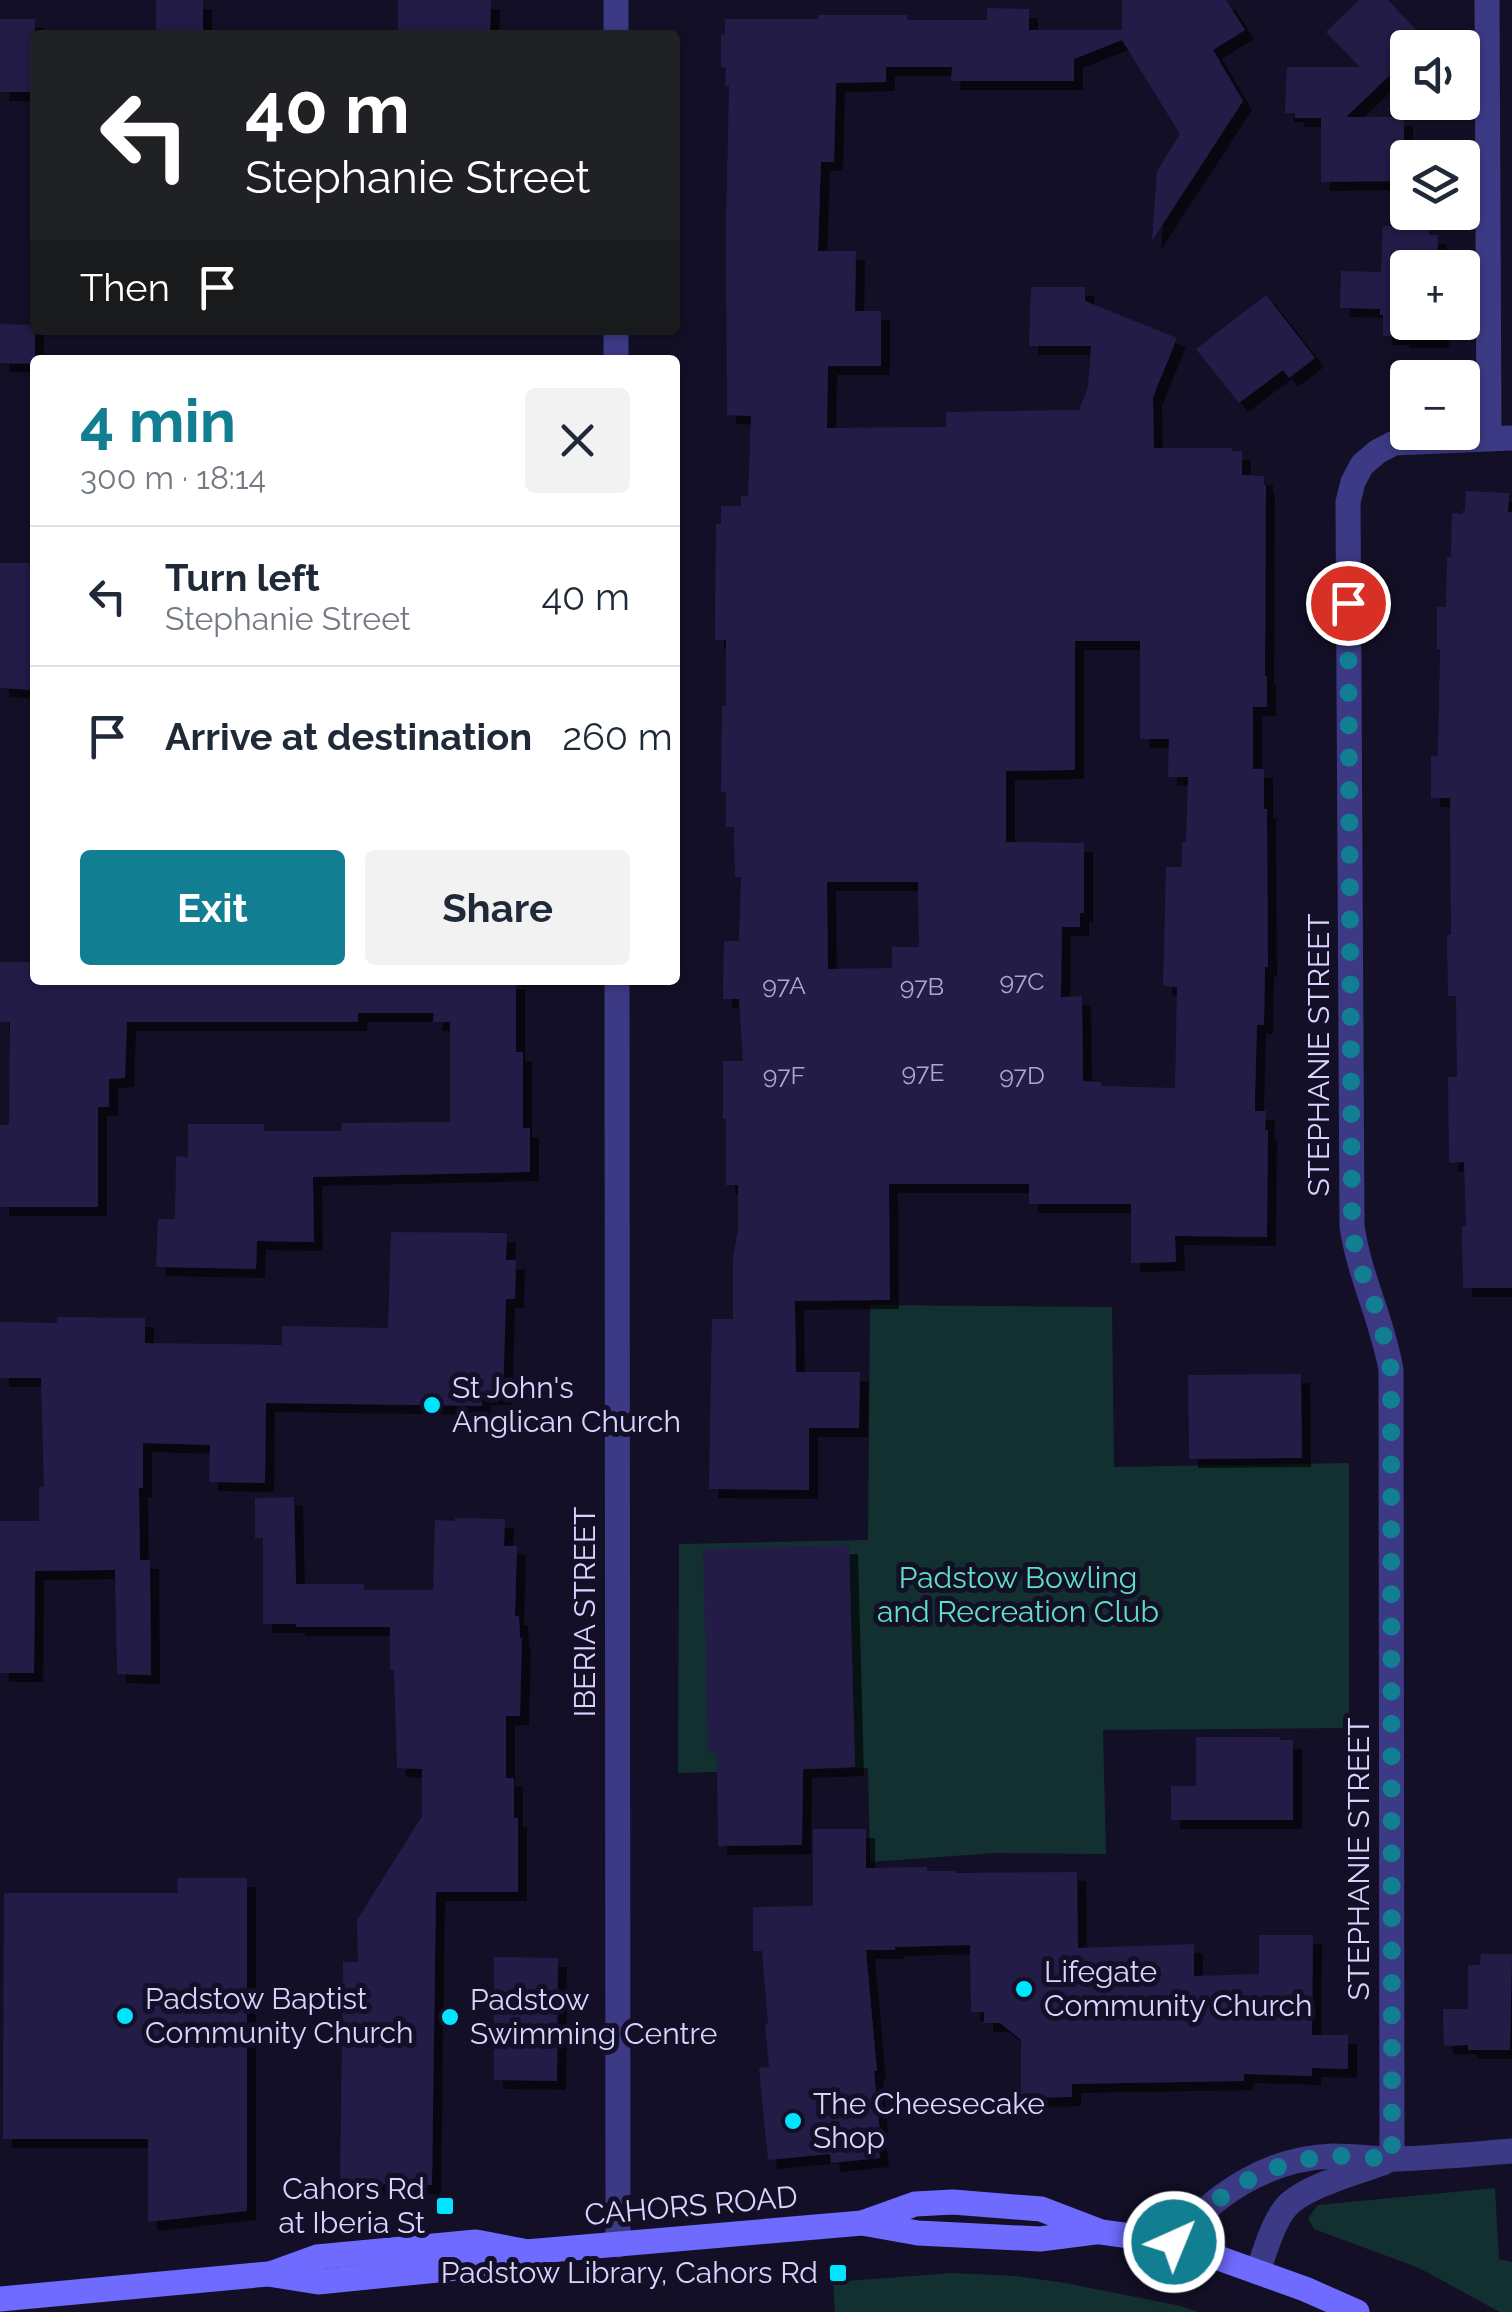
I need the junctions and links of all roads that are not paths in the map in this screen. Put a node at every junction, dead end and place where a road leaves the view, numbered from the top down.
1 (616, 0) edge
2 (1487, 0) edge
3 (616, 30) edge
4 (1500, 438) edge
5 (617, 985) edge
6 (1512, 2151) edge
7 (1392, 2159) junction
8 (1174, 2242) junction
9 (618, 2245) junction
10 (1257, 2272) junction
11 (0, 2299) edge
12 (1357, 2312) edge

1 - 3 street
2 - 4 street
4 - 7 street, STEPHANIE STREET
5 - 9 street, IBERIA STREET
6 - 7 street
7 - 8 street
7 - 10 street
8 - 9 main road, CAHORS ROAD
8 - 10 main road, CAHORS ROAD
9 - 11 main road, CAHORS ROAD
10 - 12 main road, CAHORS ROAD

